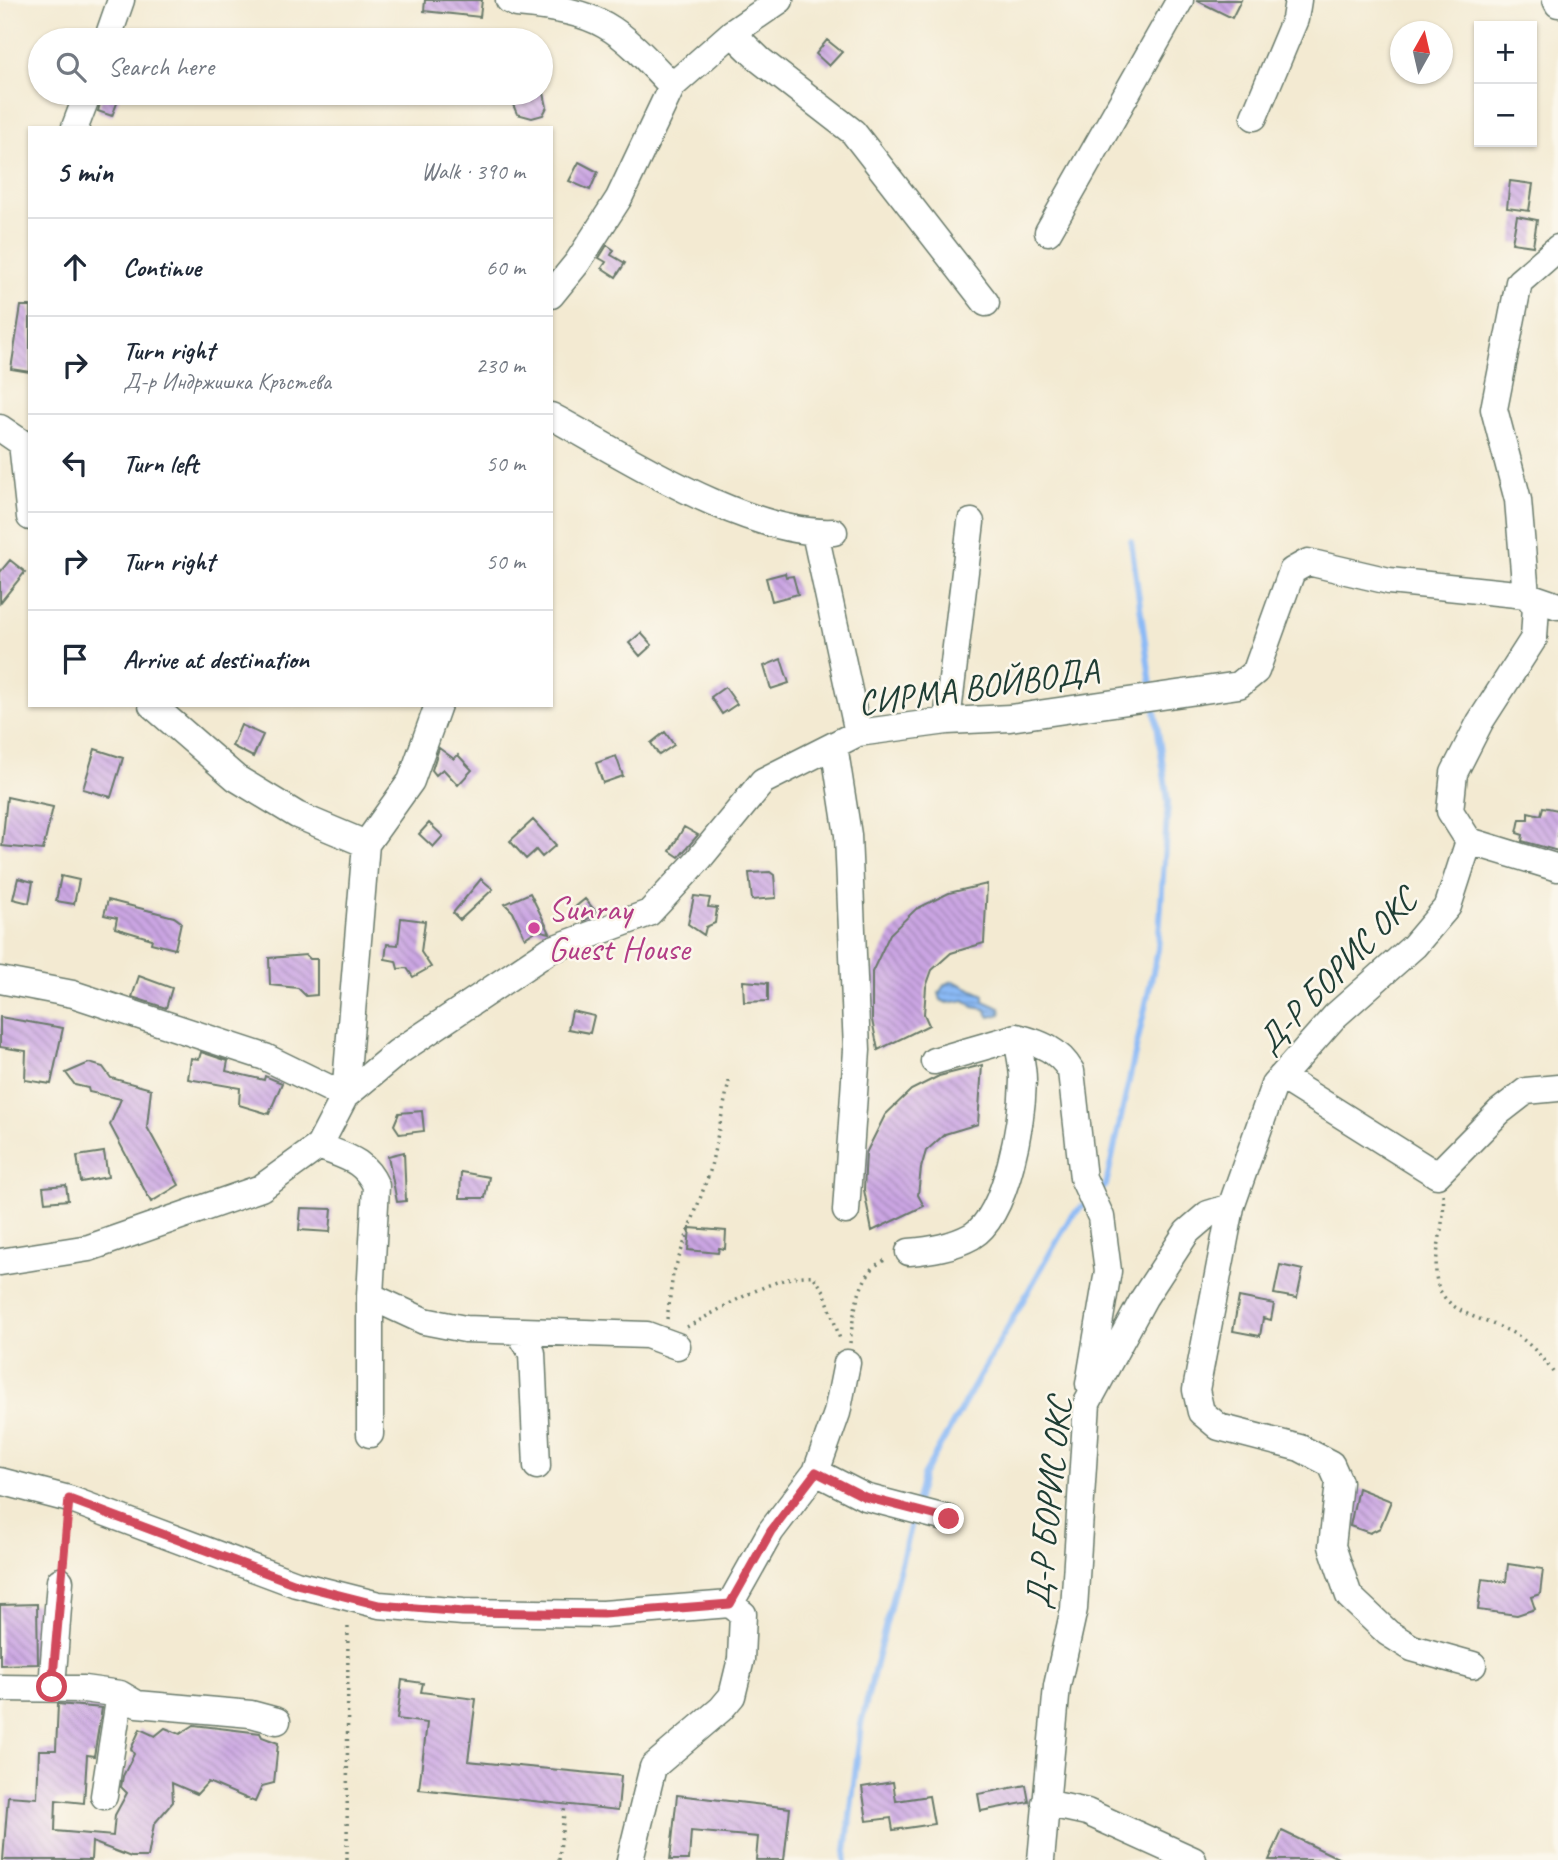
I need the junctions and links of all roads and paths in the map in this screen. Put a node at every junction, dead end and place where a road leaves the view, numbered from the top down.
1 (121, 0) edge
2 (509, 0) edge
3 (780, 0) edge
4 (1180, 0) edge
5 (1298, 0) edge
6 (111, 28) edge
7 (732, 33) junction
8 (672, 86) junction
9 (83, 105) edge
10 (1254, 117) dead end
11 (75, 126) edge
12 (1048, 232) dead end
13 (1558, 248) edge
14 (553, 293) edge
15 (986, 303) dead end
16 (553, 417) edge
17 (0, 428) edge
18 (28, 461) edge
19 (971, 522) dead end
20 (1526, 595) junction
21 (1558, 606) edge
22 (154, 707) edge
23 (437, 707) edge
24 (947, 721) junction
25 (858, 733) junction
26 (834, 745) junction
27 (1468, 841) junction
28 (366, 844) junction
29 (1558, 868) edge
30 (0, 980) edge
31 (1017, 1037) junction
32 (934, 1061) dead end
33 (730, 1077) dead end
34 (1281, 1077) junction
35 (1558, 1088) edge
36 (345, 1096) junction
37 (319, 1146) junction
38 (1437, 1175) junction
39 (1231, 1207) junction
40 (846, 1211) dead end
41 (909, 1252) joint
42 (0, 1262) edge
43 (370, 1296) junction
44 (520, 1333) junction
45 (647, 1335) junction
46 (679, 1337) joint
47 (848, 1363) junction
48 (1555, 1375) dead end
49 (1087, 1403) junction
50 (370, 1434) dead end
51 (537, 1466) dead end
52 (816, 1472) junction
53 (0, 1481) edge
54 (69, 1499) junction
55 (949, 1519) dead end
56 (60, 1581) joint
57 (348, 1598) junction
58 (730, 1604) junction
59 (1473, 1665) dead end
60 (52, 1687) junction
61 (0, 1688) edge
62 (120, 1694) junction
63 (277, 1721) dead end
64 (104, 1796) dead end
65 (1045, 1803) junction
66 (565, 1804) dead end
67 (347, 1860) edge
68 (559, 1860) edge
69 (630, 1860) edge
70 (1041, 1860) edge
71 (1193, 1860) edge

1 - 6 street
2 - 8 street
3 - 7 street
4 - 12 street
5 - 10 street
7 - 8 street
7 - 15 street
8 - 14 street
9 - 11 street
13 - 20 street
16 - 25 street
17 - 18 street
19 - 24 street
20 - 21 street, СИРМА ВОЙВОДА
20 - 24 street, СИРМА ВОЙВОДА
20 - 27 street
22 - 28 street
23 - 28 street
24 - 25 street, СИРМА ВОЙВОДА
25 - 26 street, СИРМА ВОЙВОДА
26 - 36 street, СИРМА ВОЙВОДА
26 - 40 street
27 - 29 street
27 - 34 street, Д-Р БОРИС ОКС
28 - 36 street
30 - 36 street
31 - 32 street
31 - 41 street
31 - 49 street
33 - 45 path
34 - 38 street
34 - 39 street, Д-Р БОРИС ОКС
35 - 38 street
36 - 37 street, СИРМА ВОЙВОДА
37 - 42 street, СИРМА ВОЙВОДА
37 - 43 street
38 - 48 path
39 - 49 street, Д-Р БОРИС ОКС
39 - 59 street
41 - 47 path
43 - 44 street
43 - 50 street
44 - 45 street
44 - 51 street
45 - 46 street
46 - 47 path
47 - 52 street
49 - 65 street, Д-Р БОРИС ОКС
52 - 55 street
52 - 58 street
53 - 54 street
54 - 56 path
54 - 57 street
56 - 60 street
57 - 58 street
57 - 67 path
58 - 69 street
60 - 61 street
60 - 62 street
62 - 63 street
62 - 64 street
65 - 70 street, Д-Р БОРИС ОКС
65 - 71 street
66 - 68 path

